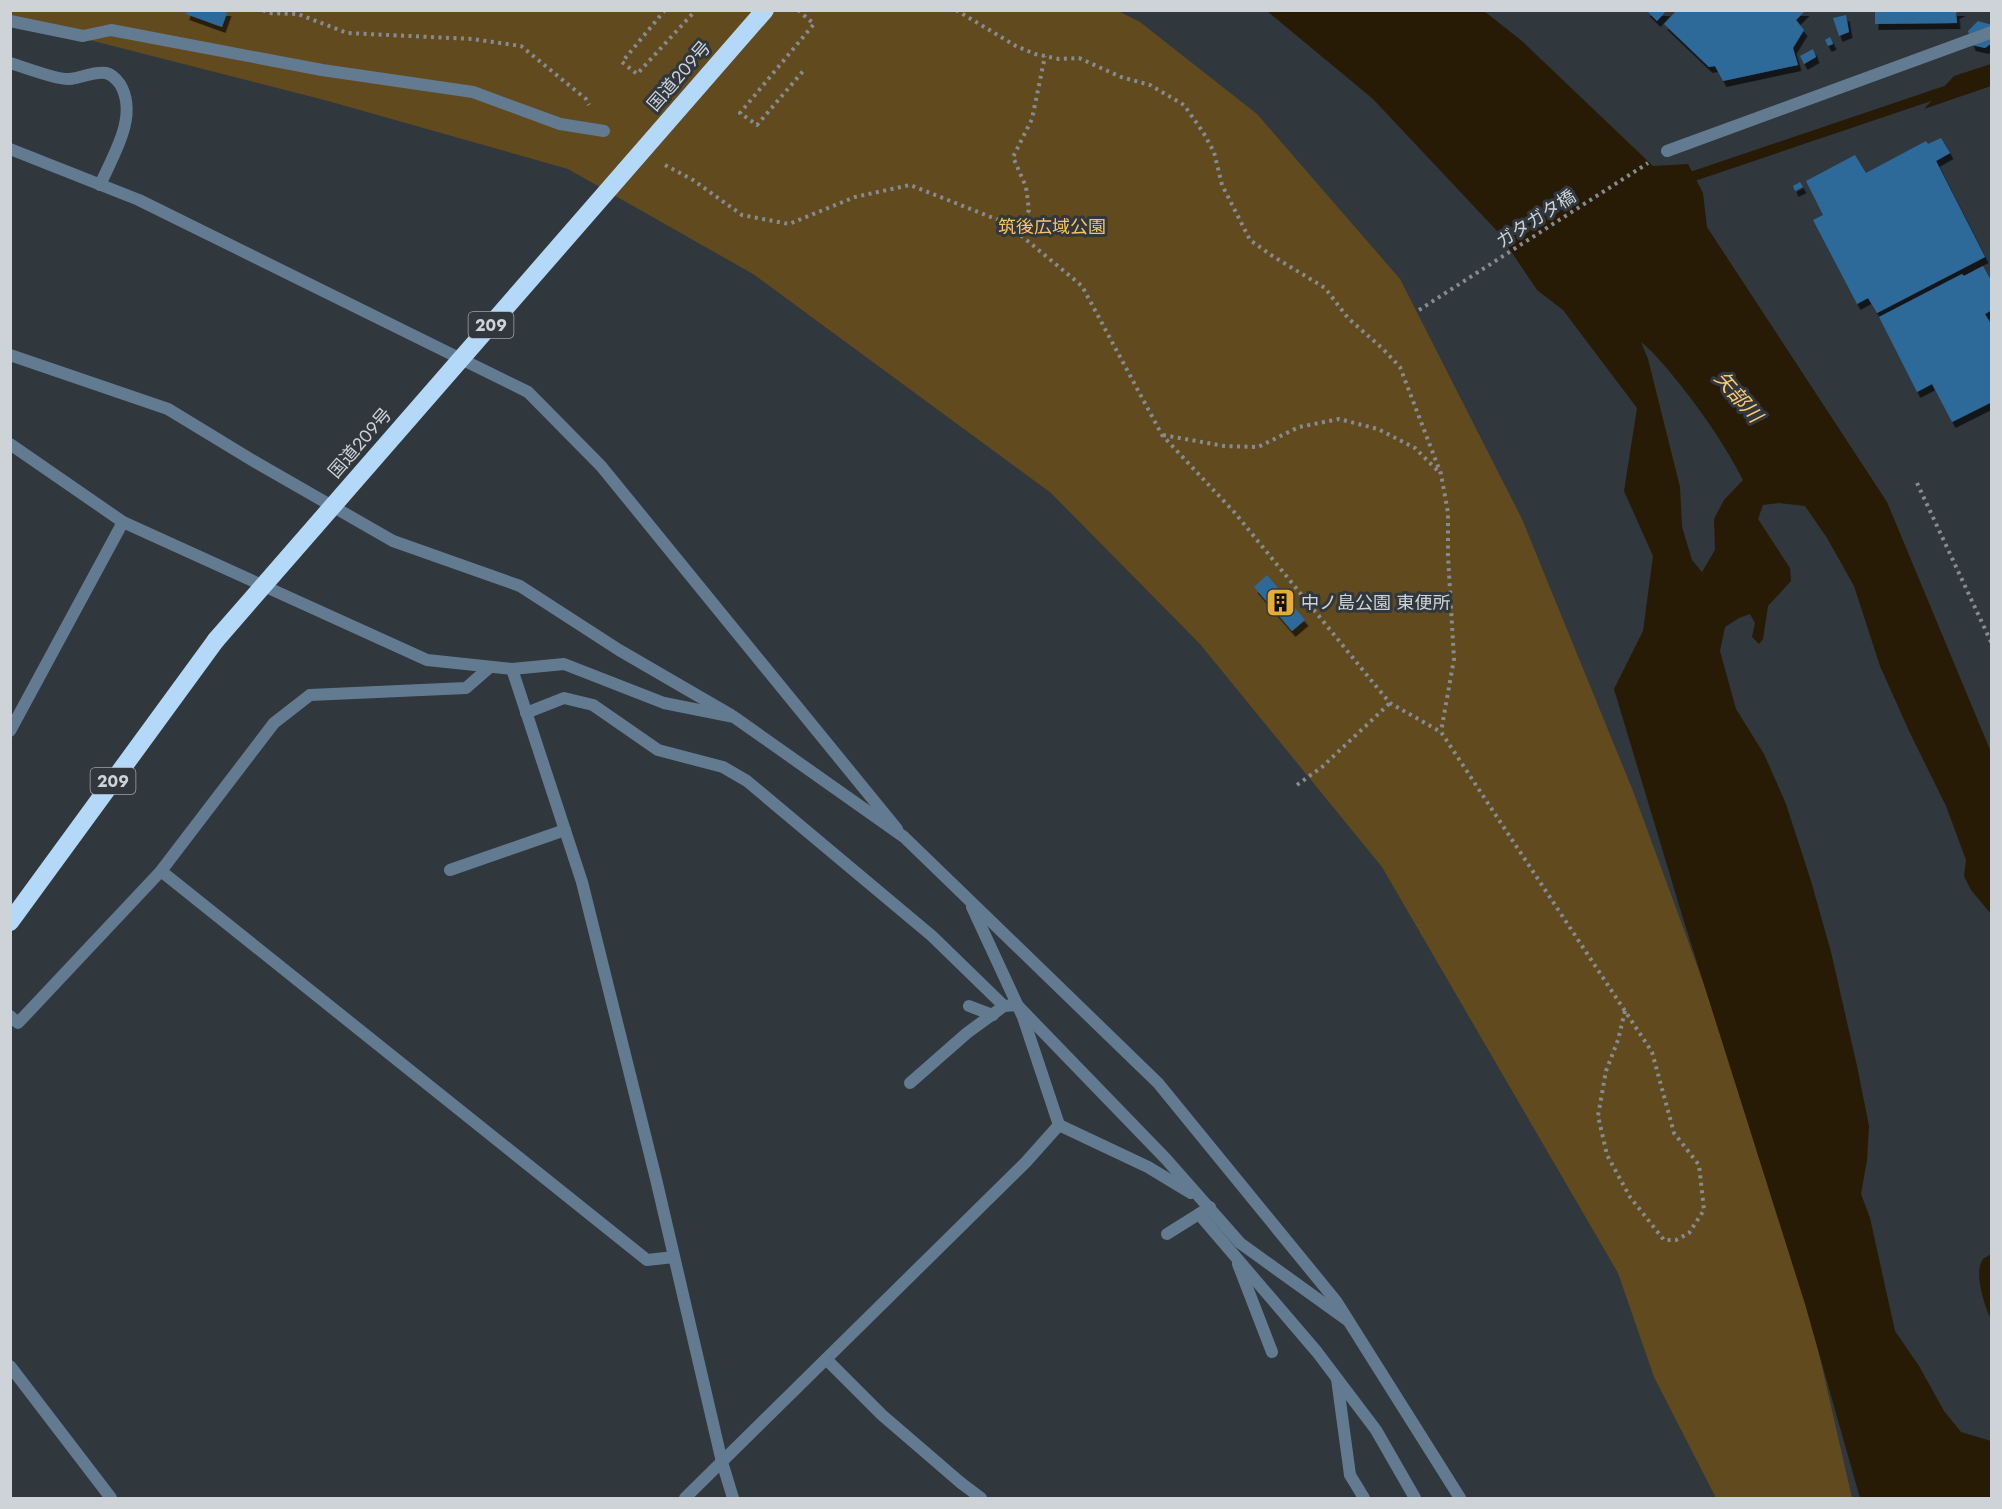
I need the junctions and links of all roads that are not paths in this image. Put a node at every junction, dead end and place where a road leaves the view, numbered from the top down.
1 (765, 10) edge
2 (10, 21) edge
3 (1992, 32) edge
4 (10, 63) edge
5 (604, 131) road end
6 (10, 149) edge
7 (1667, 151) road end
8 (100, 184) junction
9 (10, 355) edge
10 (10, 444) edge
11 (123, 522) junction
12 (490, 667) junction
13 (512, 669) junction
14 (526, 713) junction
15 (734, 717) junction
16 (10, 731) edge
17 (565, 830) junction
18 (904, 837) junction
19 (450, 870) dead end
20 (161, 871) junction
21 (969, 900) junction
22 (10, 922) edge
23 (969, 1006) dead end
24 (1011, 1006) junction
25 (993, 1014) junction
26 (10, 1016) edge
27 (910, 1083) dead end
28 (1059, 1125) junction
29 (1203, 1207) junction
30 (1167, 1234) dead end
31 (1233, 1253) junction
32 (674, 1257) junction
33 (1349, 1322) junction
34 (1272, 1352) dead end
35 (826, 1359) junction
36 (10, 1366) edge
37 (1337, 1378) junction
38 (722, 1462) junction
39 (1413, 1497) edge
40 (111, 1498) edge
41 (685, 1498) edge
42 (733, 1498) edge
43 (981, 1498) edge
44 (1364, 1498) edge
45 (1460, 1498) edge

1 - 22 highway, 国道209号 / 209, bridge
2 - 5 street
3 - 7 street
4 - 8 street
6 - 8 street
8 - 18 street
9 - 15 street
10 - 11 street
11 - 12 street
11 - 16 street
12 - 13 street
12 - 20 street
13 - 14 street
13 - 15 street
14 - 17 street
14 - 24 street
15 - 18 street
17 - 19 street
17 - 32 street
18 - 21 street
20 - 26 street
20 - 32 street
21 - 24 street
21 - 33 street
23 - 25 street
24 - 25 street
24 - 28 street
24 - 29 street
25 - 27 street
28 - 29 street
28 - 35 street
29 - 30 street
29 - 31 street
29 - 33 street
31 - 34 street
31 - 37 street
32 - 38 street
33 - 45 street
35 - 38 street
35 - 43 street
36 - 40 street
37 - 39 street
37 - 44 street
38 - 41 street
38 - 42 street

